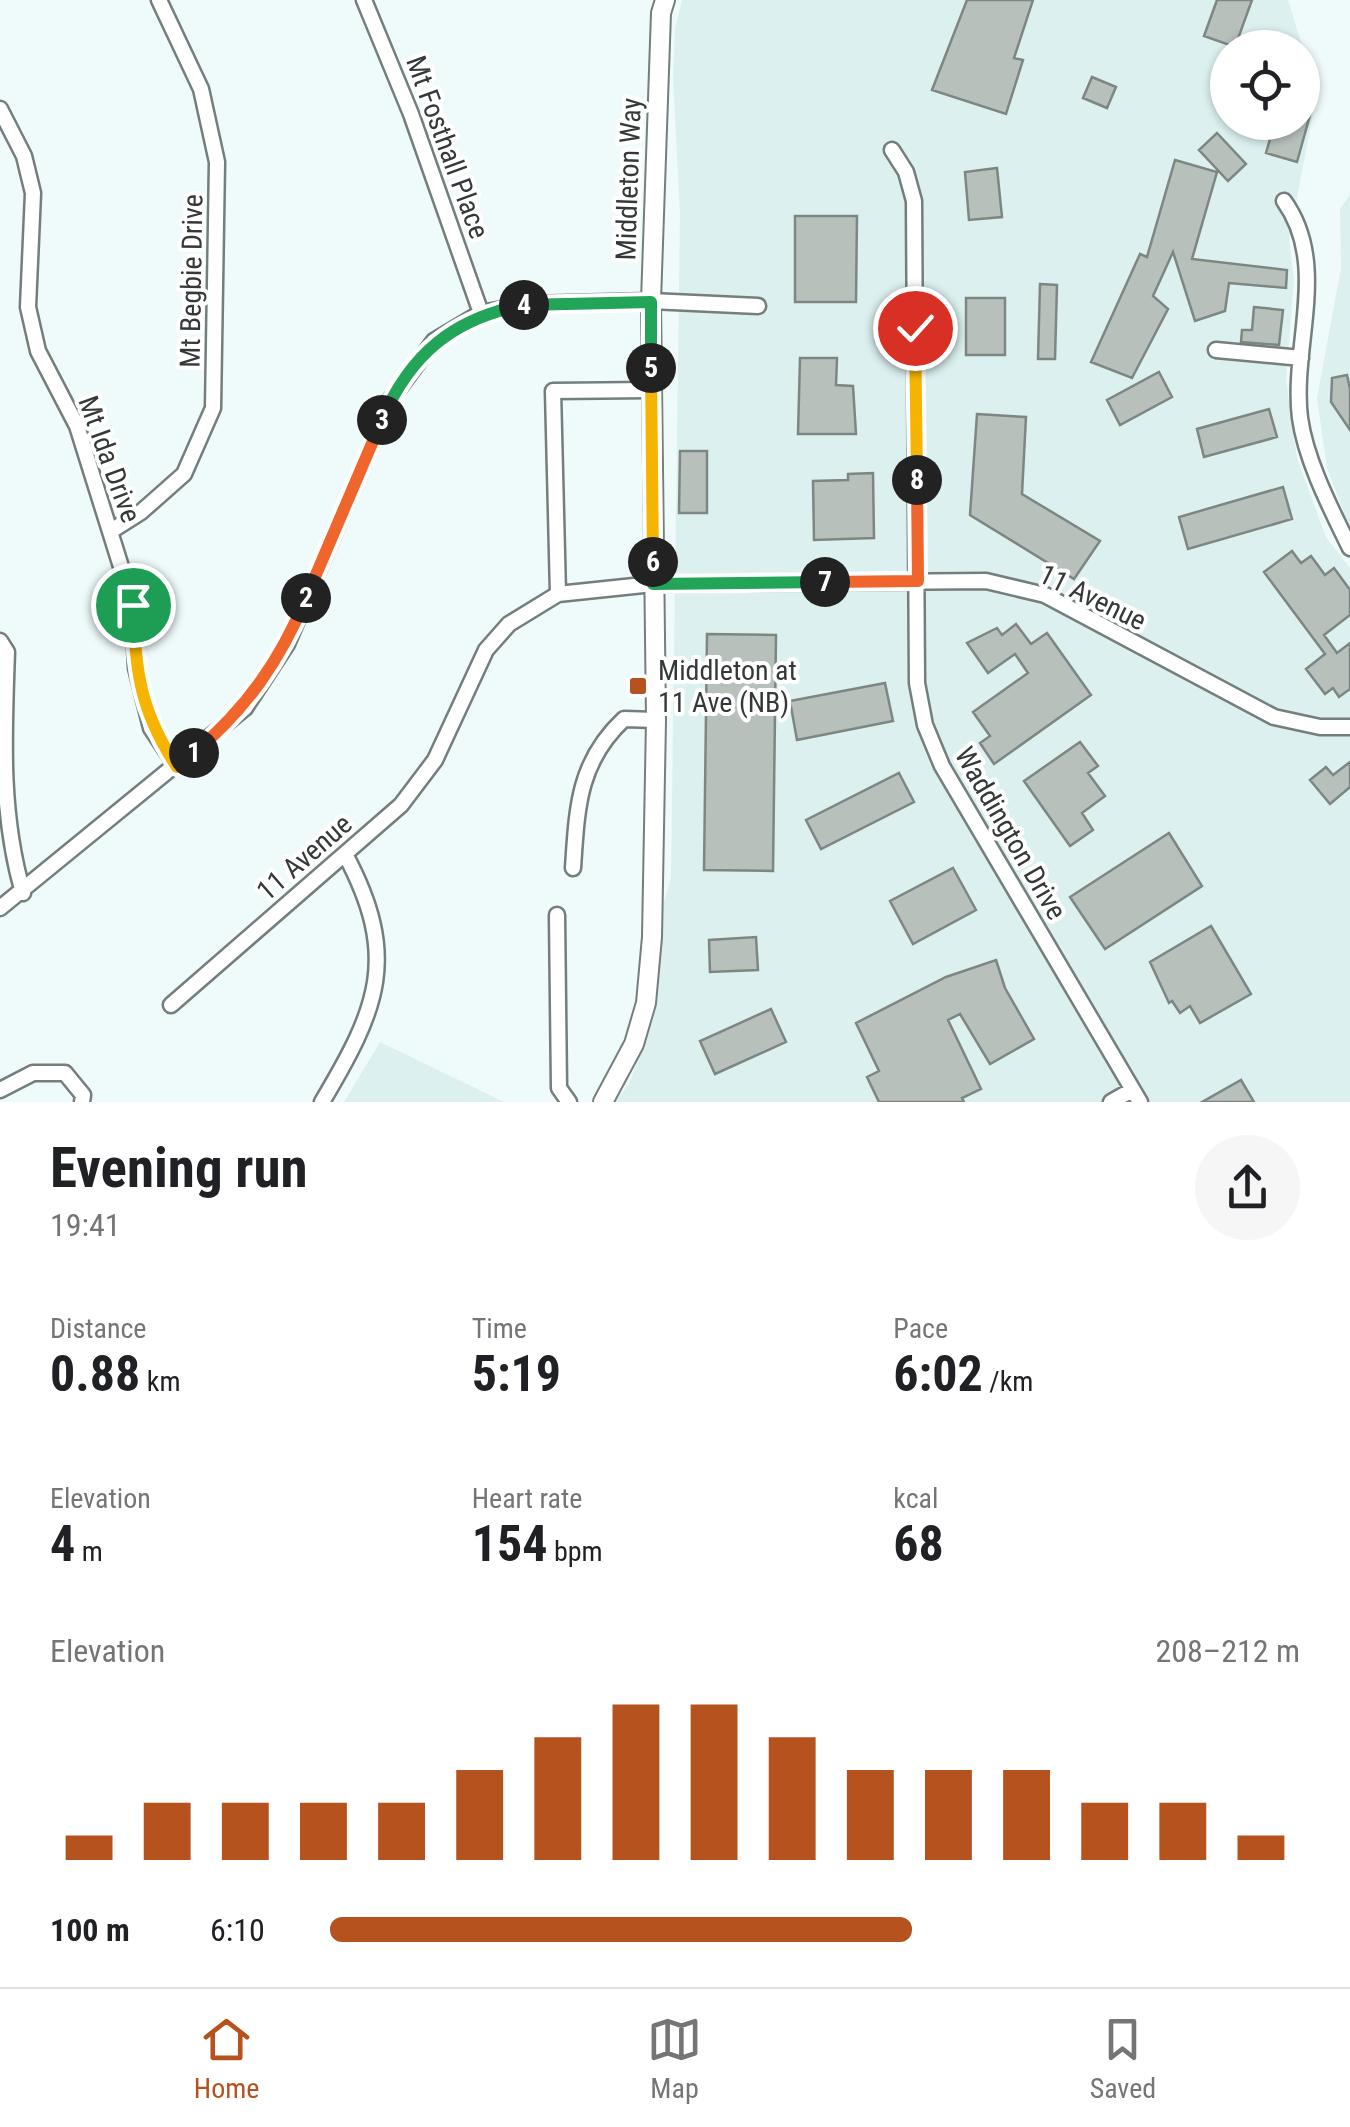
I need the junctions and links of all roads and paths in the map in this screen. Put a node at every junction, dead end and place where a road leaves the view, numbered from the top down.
1 (160, 0) edge
2 (364, 0) edge
3 (665, 0) edge
4 (0, 109) edge
5 (892, 150) dead end
6 (1284, 201) dead end
7 (651, 302) junction
8 (758, 306) dead end
9 (481, 313) junction
10 (1216, 350) dead end
11 (1302, 358) junction
12 (651, 390) junction
13 (111, 532) junction
14 (1350, 548) edge
15 (918, 581) junction
16 (653, 584) junction
17 (558, 594) junction
18 (0, 641) edge
19 (656, 720) junction
20 (1350, 727) edge
21 (177, 767) junction
22 (345, 854) junction
23 (574, 868) dead end
24 (23, 893) junction
25 (0, 908) edge
26 (558, 915) dead end
27 (171, 1005) dead end
28 (0, 1090) edge
29 (1136, 1096) edge
30 (82, 1102) edge
31 (322, 1102) edge
32 (569, 1102) edge
33 (603, 1102) edge
34 (1111, 1102) edge

1 - 13 street, Mt Begbie Drive
2 - 9 street, Mt Fosthall Place
3 - 7 street, Middleton Way
4 - 13 street, Mt Ida Drive
5 - 15 street, Waddington Drive
6 - 11 street
7 - 8 street
7 - 9 street
7 - 12 street, Middleton Way
9 - 21 street
10 - 11 street
11 - 14 street
12 - 16 street, Middleton Way
12 - 17 street
13 - 21 street, Mt Ida Drive
15 - 16 street, 11 Avenue
15 - 20 street, 11 Avenue
15 - 29 street, Waddington Drive
16 - 17 street, 11 Avenue
16 - 19 street, Middleton Way
17 - 22 street, 11 Avenue
18 - 24 street
19 - 23 street
19 - 33 street, Middleton Way
21 - 24 street
22 - 27 street, 11 Avenue
22 - 31 street
24 - 25 street
26 - 32 street
28 - 30 street
29 - 34 street

